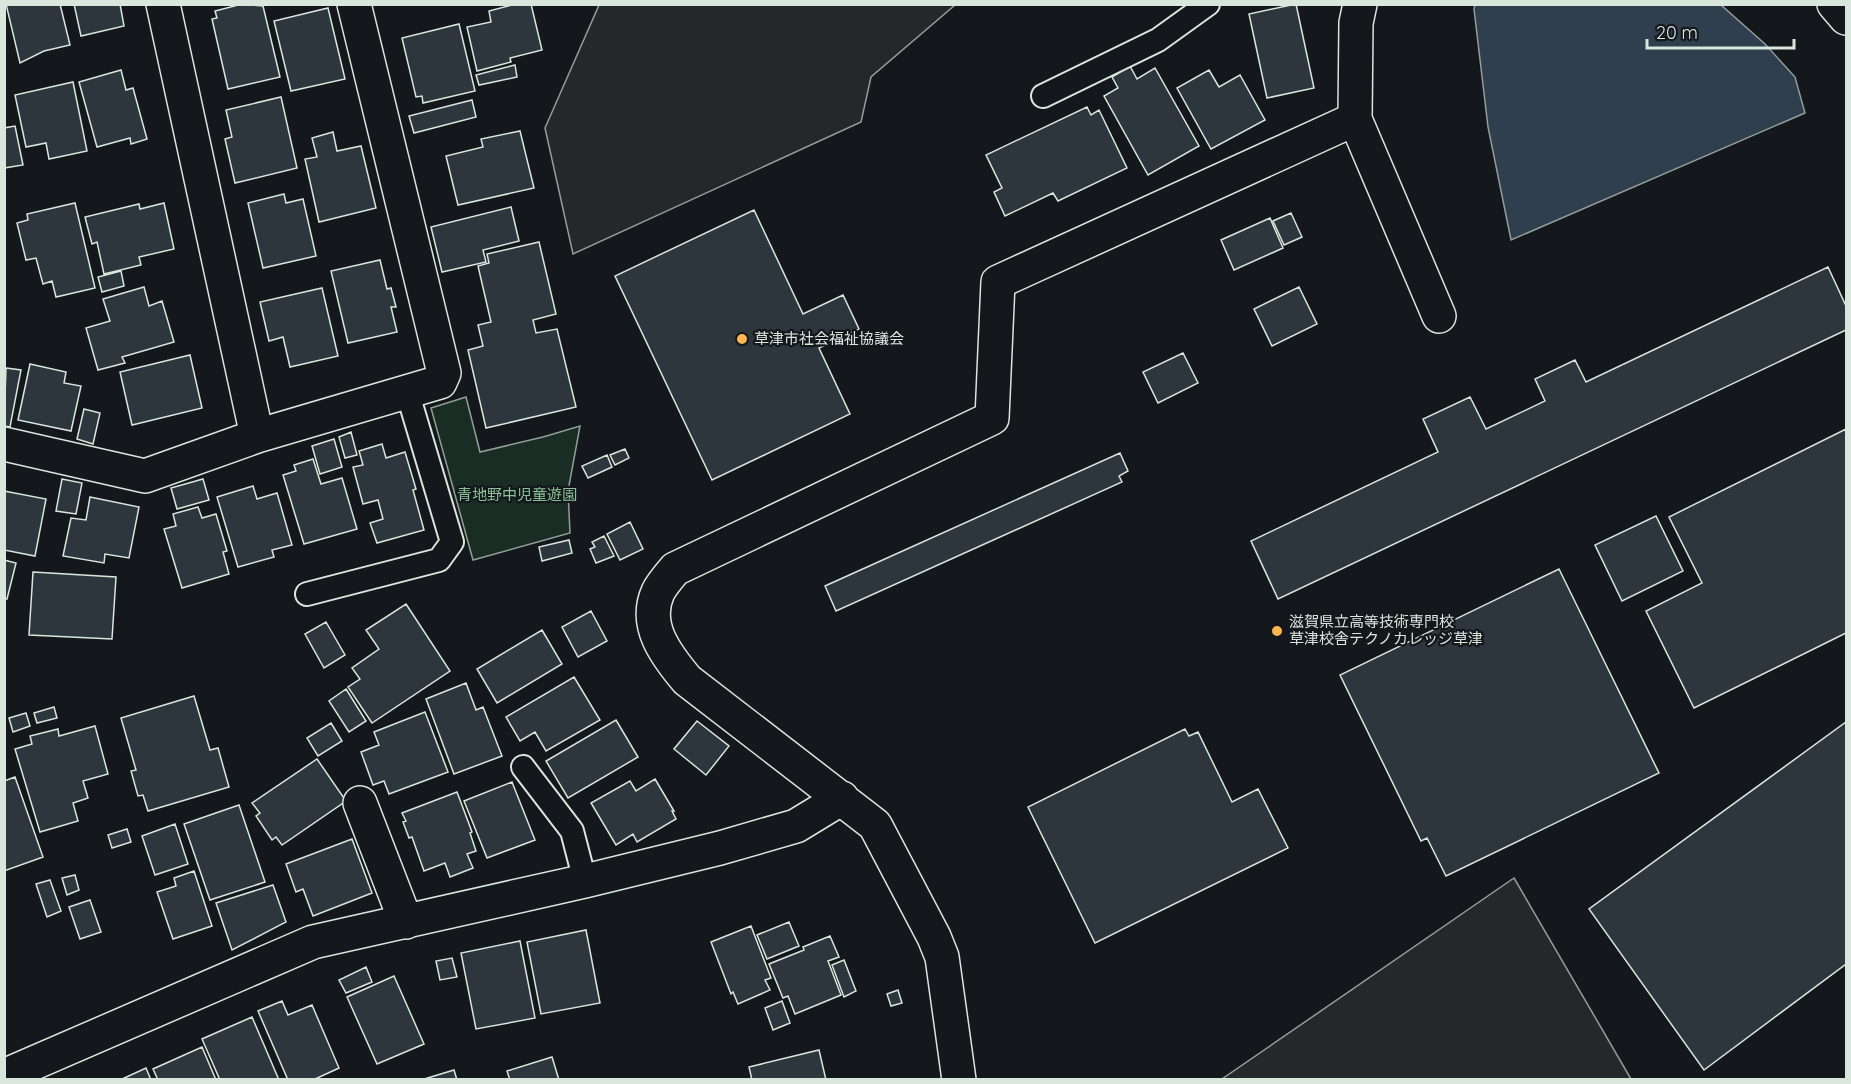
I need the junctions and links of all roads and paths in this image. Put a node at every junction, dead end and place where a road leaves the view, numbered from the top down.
1 (163, 4) edge
2 (354, 4) edge
3 (1208, 4) edge
4 (1360, 4) edge
5 (1834, 4) edge
6 (1846, 18) edge
7 (1043, 96) dead end
8 (1355, 119) junction
9 (1439, 316) dead end
10 (407, 391) junction
11 (257, 436) junction
12 (4, 444) edge
13 (307, 594) dead end
14 (523, 767) dead end
15 (842, 798) junction
16 (360, 803) dead end
17 (585, 881) junction
18 (406, 922) junction
19 (7, 1077) edge
20 (959, 1080) edge

1 - 11 street
2 - 10 street
3 - 7 lane
4 - 8 street
5 - 6 street
8 - 9 street
8 - 15 street
10 - 11 street
10 - 13 lane
11 - 12 street
14 - 17 lane
15 - 17 street
15 - 20 street
16 - 18 street
17 - 18 street
18 - 19 street

